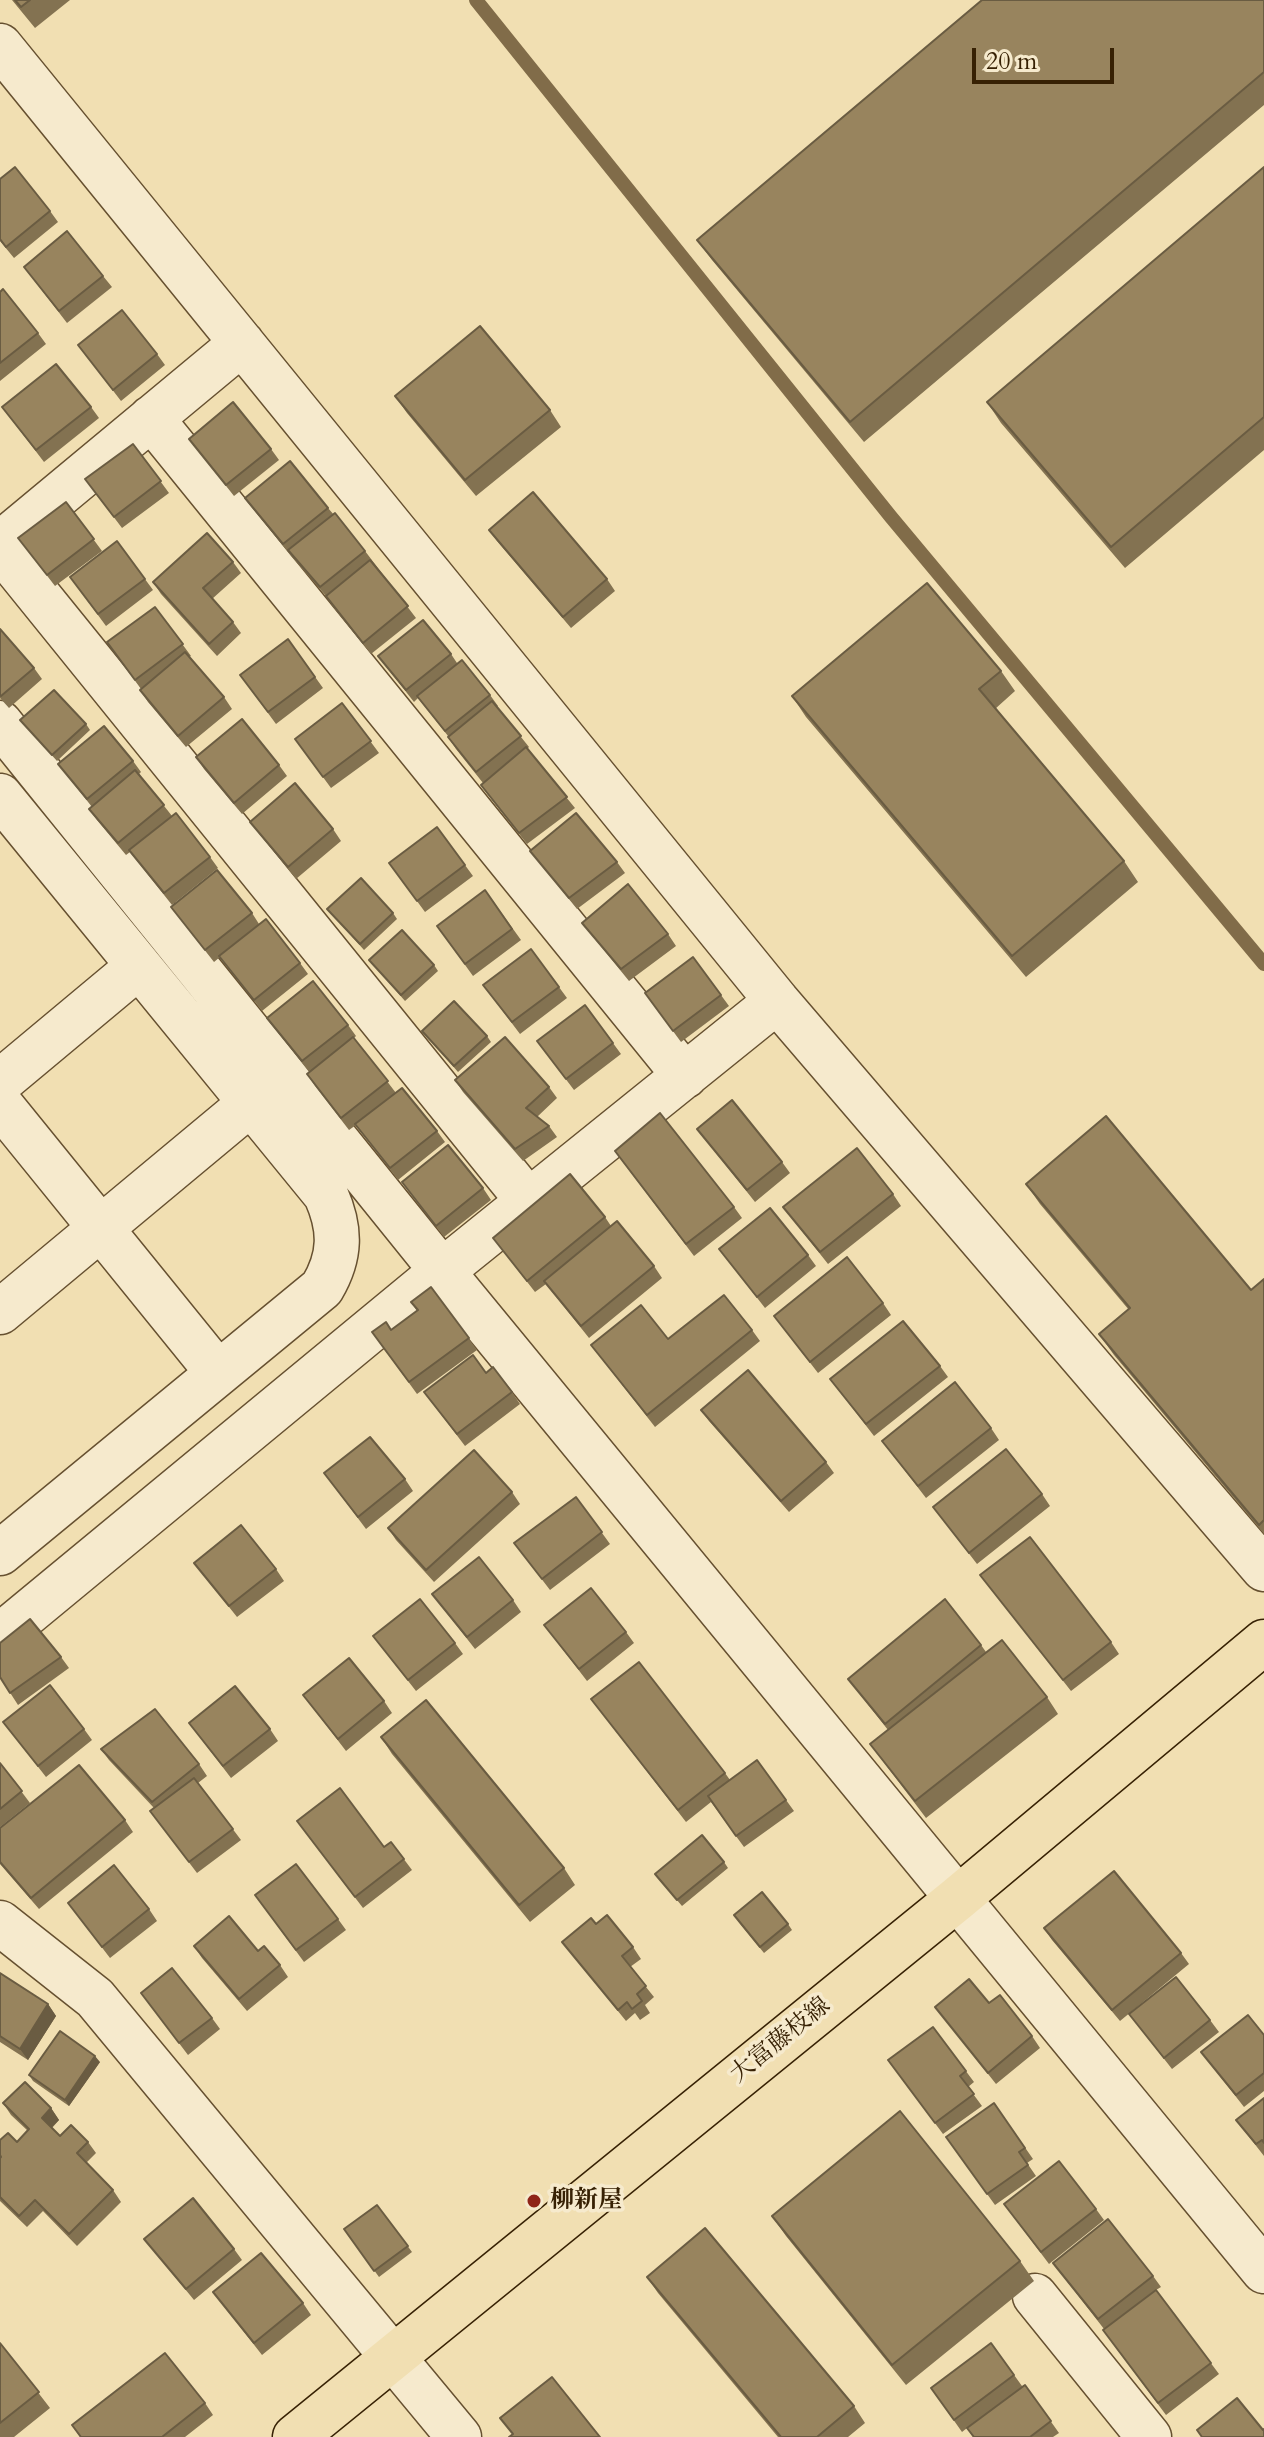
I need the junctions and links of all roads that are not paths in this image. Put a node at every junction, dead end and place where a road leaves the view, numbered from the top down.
1 (0, 46) edge
2 (242, 343) junction
3 (151, 418) junction
4 (0, 546) edge
5 (0, 723) edge
6 (4, 809) edge
7 (139, 966) junction
8 (777, 1001) junction
9 (685, 1076) junction
10 (0, 1082) edge
11 (251, 1103) junction
12 (0, 1104) edge
13 (529, 1202) junction
14 (101, 1228) junction
15 (442, 1271) junction
16 (0, 1312) edge
17 (218, 1373) junction
18 (0, 1553) edge
19 (1264, 1569) edge
20 (0, 1636) edge
21 (1264, 1642) edge
22 (957, 1899) junction
23 (0, 1923) edge
24 (1264, 2271) edge
25 (1035, 2296) dead end
26 (392, 2355) junction
27 (295, 2437) edge
28 (459, 2437) edge
29 (1149, 2437) edge

1 - 2 street
2 - 3 street
2 - 8 street
3 - 4 street
3 - 9 street
4 - 13 street
5 - 15 street
6 - 7 street
7 - 10 street
7 - 11 street
8 - 9 street
8 - 19 street
9 - 13 street
11 - 14 street
11 - 17 street
12 - 14 street
13 - 15 street
14 - 16 street
14 - 17 street
15 - 20 street
15 - 22 street
17 - 18 street
21 - 22 main road, 大富藤枝線
22 - 24 street
22 - 26 main road, 大富藤枝線
23 - 26 street
25 - 29 street
26 - 27 main road, 大富藤枝線
26 - 28 street

